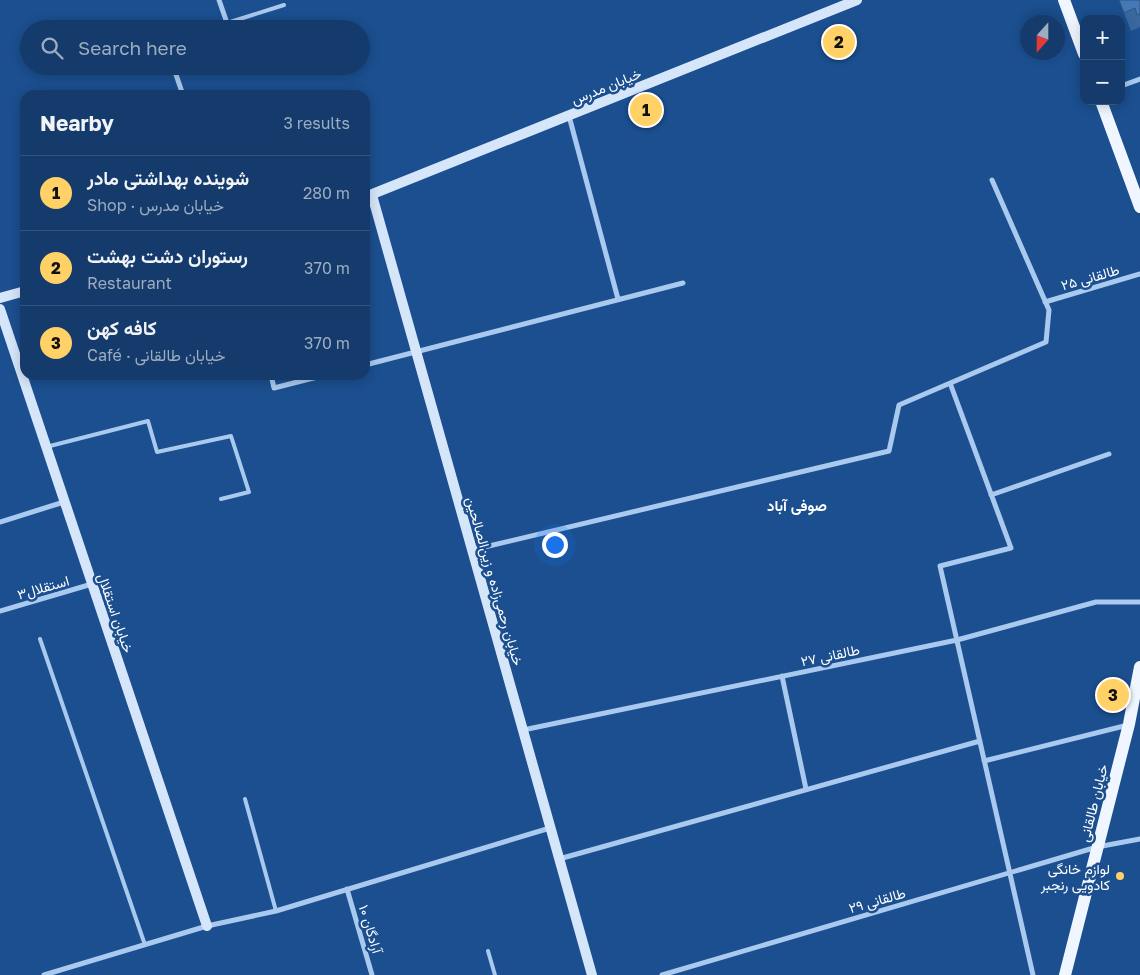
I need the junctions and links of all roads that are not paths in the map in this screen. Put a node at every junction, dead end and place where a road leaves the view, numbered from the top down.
1 (219, 0) edge
2 (857, 0) edge
3 (1064, 0) edge
4 (284, 5) dead end
5 (226, 20) edge
6 (236, 20) edge
7 (1080, 43) edge
8 (176, 75) edge
9 (1140, 79) edge
10 (1125, 85) edge
11 (181, 90) edge
12 (1102, 105) edge
13 (569, 116) junction
14 (992, 180) dead end
15 (370, 195) edge
16 (370, 202) edge
17 (1140, 207) edge
18 (1140, 274) edge
19 (683, 283) dead end
20 (20, 292) edge
21 (0, 298) edge
22 (618, 299) junction
23 (1046, 302) junction
24 (0, 309) edge
25 (416, 352) junction
26 (370, 364) edge
27 (20, 369) edge
28 (24, 380) edge
29 (272, 380) edge
30 (305, 380) edge
31 (950, 383) junction
32 (46, 447) junction
33 (1109, 454) dead end
34 (991, 495) junction
35 (221, 499) dead end
36 (65, 502) junction
37 (0, 522) edge
38 (472, 550) junction
39 (92, 584) junction
40 (1140, 602) edge
41 (0, 611) edge
42 (40, 639) dead end
43 (957, 640) junction
44 (1140, 667) edge
45 (782, 676) junction
46 (1129, 724) junction
47 (523, 730) junction
48 (980, 741) junction
49 (984, 761) junction
50 (806, 789) junction
51 (245, 799) dead end
52 (551, 828) junction
53 (1140, 839) edge
54 (1098, 847) junction
55 (559, 859) junction
56 (1010, 873) junction
57 (347, 889) junction
58 (276, 911) junction
59 (207, 926) junction
60 (145, 945) junction
61 (488, 951) dead end
62 (57, 973) edge
63 (44, 975) edge
64 (372, 975) edge
65 (495, 975) edge
66 (592, 975) edge
67 (662, 975) edge
68 (1033, 975) edge
69 (1065, 975) edge

1 - 5 street
2 - 13 street, خیابان مدرس
3 - 7 main road
4 - 6 lane
8 - 11 street
9 - 10 street
12 - 17 main road
13 - 15 street, خیابان مدرس
13 - 22 street
14 - 23 street
16 - 25 street, خیابان رحمی‌زاده و زین‌الصالحین
18 - 23 street, طالقانی ۲۵
19 - 22 street
20 - 21 street
22 - 25 street
23 - 31 street
24 - 27 street, خیابان استقلال
25 - 26 street
25 - 38 street, خیابان رحمی‌زاده و زین‌الصالحین
28 - 32 street, خیابان استقلال
29 - 30 street
31 - 34 street
31 - 38 street
32 - 35 lane
32 - 36 street, خیابان استقلال
33 - 34 street
34 - 43 street
36 - 37 street
36 - 39 street, خیابان استقلال
38 - 47 street, خیابان رحمی‌زاده و زین‌الصالحین
39 - 41 street, استقلال۳
39 - 59 street, خیابان استقلال
40 - 43 street, طالقانی ۲۷
42 - 60 lane
43 - 45 street, طالقانی ۲۷
43 - 48 street
44 - 46 main road, خیابان طالقانی
45 - 47 street, طالقانی ۲۷
45 - 50 street
46 - 49 street
46 - 54 main road, خیابان طالقانی
47 - 52 street, خیابان رحمی‌زاده و زین‌الصالحین
48 - 49 street
48 - 50 street
49 - 56 street
50 - 55 street
51 - 58 lane
52 - 55 street, خیابان رحمی‌زاده و زین‌الصالحین
52 - 57 street
53 - 54 street, طالقانی ۲۹
54 - 56 street, طالقانی ۲۹
54 - 69 main road, خیابان طالقانی
55 - 66 street, خیابان رحمی‌زاده و زین‌الصالحین
56 - 67 street, طالقانی ۲۹
56 - 68 street
57 - 58 street
57 - 64 street, آرادگان ۱۰
58 - 59 street
59 - 60 street
60 - 62 street
61 - 65 lane
62 - 63 street

